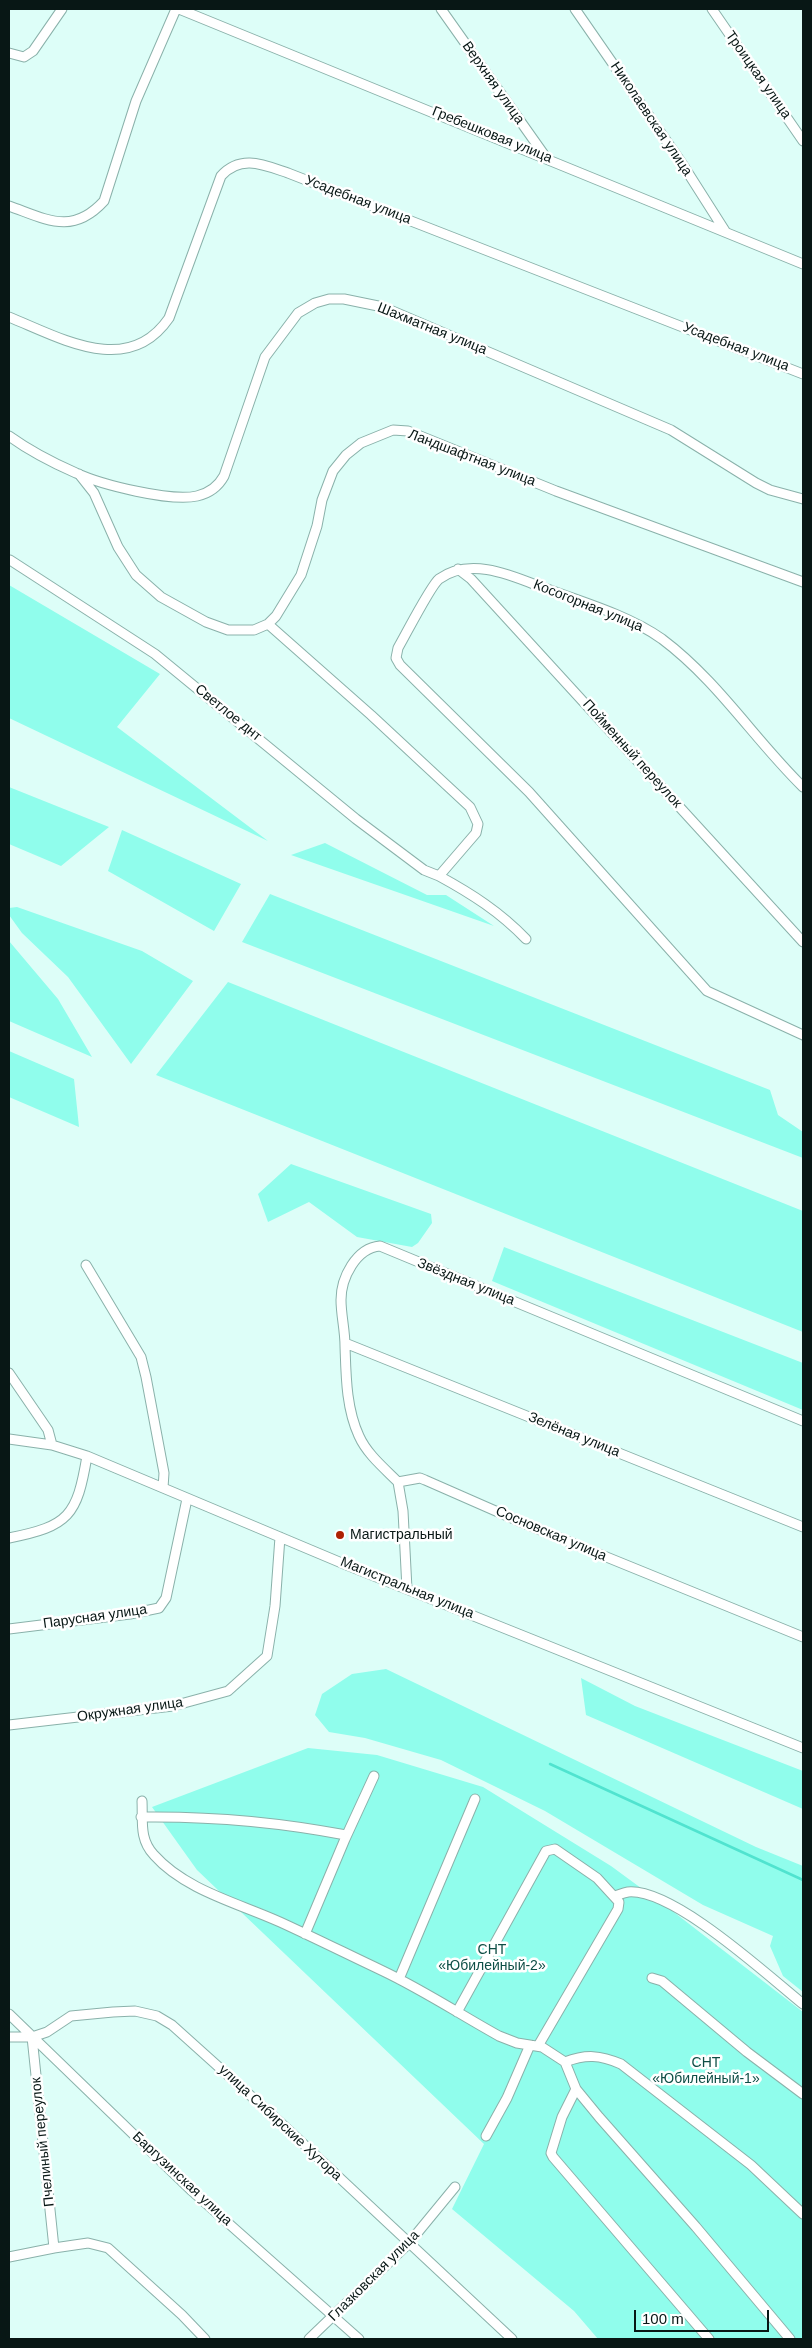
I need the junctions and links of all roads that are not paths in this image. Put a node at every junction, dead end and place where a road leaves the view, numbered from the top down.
1 (62, 9) edge
2 (177, 9) edge
3 (441, 9) edge
4 (575, 9) edge
5 (712, 9) edge
6 (9, 53) edge
7 (803, 141) edge
8 (545, 157) junction
9 (9, 206) edge
10 (725, 231) junction
11 (803, 264) edge
12 (9, 317) edge
13 (803, 374) edge
14 (9, 436) edge
15 (79, 474) junction
16 (803, 499) edge
17 (10, 560) dead end
18 (458, 569) junction
19 (803, 582) edge
20 (268, 624) junction
21 (803, 787) edge
22 (439, 876) junction
23 (526, 939) dead end
24 (803, 942) edge
25 (803, 1035) edge
26 (86, 1266) dead end
27 (345, 1343) junction
28 (9, 1373) edge
29 (803, 1421) edge
30 (9, 1439) edge
31 (52, 1444) junction
32 (87, 1456) junction
33 (398, 1482) junction
34 (164, 1488) junction
35 (187, 1499) junction
36 (803, 1515) edge
37 (801, 1526) edge
38 (280, 1537) junction
39 (9, 1538) edge
40 (407, 1589) junction
41 (9, 1629) edge
42 (803, 1638) edge
43 (9, 1725) edge
44 (803, 1748) edge
45 (374, 1776) dead end
46 (475, 1799) dead end
47 (142, 1801) dead end
48 (141, 1817) junction
49 (346, 1835) junction
50 (614, 1896) junction
51 (305, 1934) junction
52 (652, 1978) dead end
53 (398, 1979) junction
54 (803, 2004) edge
55 (456, 2012) junction
56 (9, 2014) edge
57 (32, 2036) junction
58 (9, 2037) edge
59 (534, 2046) junction
60 (565, 2062) junction
61 (576, 2089) junction
62 (803, 2094) edge
63 (486, 2136) dead end
64 (455, 2187) dead end
65 (803, 2214) edge
66 (409, 2243) junction
67 (54, 2248) junction
68 (9, 2257) edge
69 (334, 2315) junction
70 (205, 2339) edge
71 (310, 2339) edge
72 (359, 2339) edge
73 (512, 2339) edge
74 (709, 2339) edge
75 (790, 2339) edge

1 - 6 street
2 - 8 street, Гребешковая улица
2 - 9 street
3 - 8 street, Верхняя улица
4 - 10 street, Николаевская улица
5 - 7 street, Троицкая улица
8 - 10 street, Гребешковая улица
10 - 11 street, Гребешковая улица
12 - 13 street, Усадебная улица
14 - 15 street, Шахматная улица
15 - 16 street, Шахматная улица
15 - 20 street
17 - 22 street, Светлое днт
18 - 21 street, Косогорная улица
18 - 24 street, Пойменный переулок
18 - 25 street
19 - 20 street, Ландшафтная улица
20 - 22 street
22 - 23 street, Светлое днт
26 - 34 street
27 - 29 street, Звёздная улица
27 - 33 street, Звёздная улица
27 - 37 street, Зелёная улица
28 - 31 street
30 - 31 street, Магистральная улица
31 - 32 street, Магистральная улица
32 - 34 street, Магистральная улица
32 - 39 street
33 - 40 street
33 - 42 street, Сосновская улица
34 - 35 street, Магистральная улица
35 - 38 street, Магистральная улица
35 - 41 street, Парусная улица
36 - 37 street
38 - 40 street, Магистральная улица
38 - 43 street, Окружная улица
40 - 44 street, Магистральная улица
45 - 49 street
46 - 53 street
47 - 48 street
48 - 49 street
48 - 51 street
49 - 51 street
50 - 54 street
50 - 55 street
50 - 59 street
51 - 53 street
52 - 62 street
53 - 55 street
55 - 59 street
56 - 57 street, Баргузинская улица
57 - 58 street, улица Сибирские Хутора
57 - 66 street, улица Сибирские Хутора
57 - 67 street, Пчелиный переулок
57 - 69 street, Баргузинская улица
59 - 60 street
59 - 63 street
60 - 61 street
60 - 65 street
61 - 74 street
61 - 75 street
64 - 66 street, Глазковская улица
66 - 69 street, Глазковская улица
66 - 73 street, улица Сибирские Хутора
67 - 68 street
67 - 70 street
69 - 71 street, Глазковская улица
69 - 72 street, Баргузинская улица

